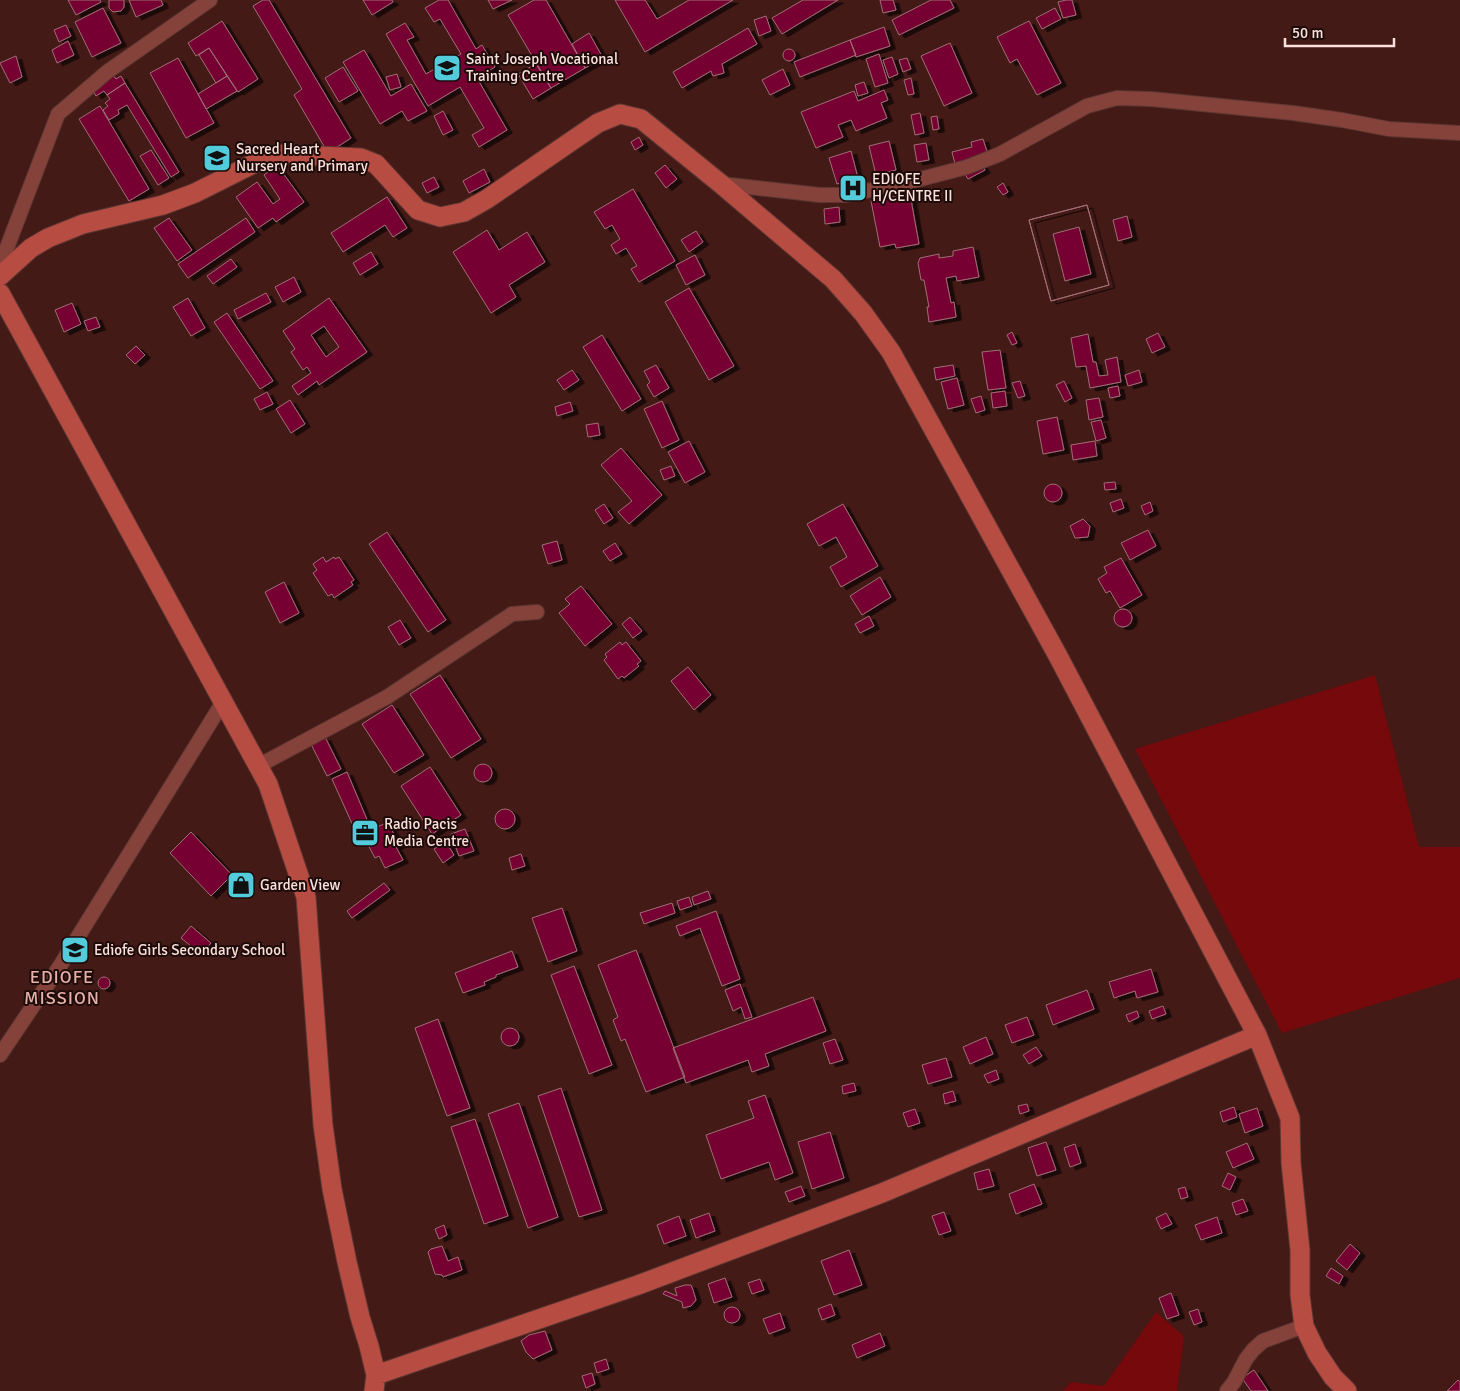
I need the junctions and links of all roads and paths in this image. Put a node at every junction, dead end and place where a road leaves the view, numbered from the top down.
1 (210, 0) edge
2 (1460, 133) edge
3 (721, 184) junction
4 (0, 266) edge
5 (0, 276) edge
6 (0, 293) edge
7 (537, 612) dead end
8 (223, 702) junction
9 (258, 766) junction
10 (1257, 1035) junction
11 (0, 1055) edge
12 (1304, 1326) junction
13 (375, 1383) edge
14 (1227, 1391) edge
15 (1347, 1391) edge

1 - 4 street
2 - 3 street
3 - 5 street
3 - 10 street
6 - 8 street
7 - 9 street
8 - 9 street
8 - 11 street
9 - 13 street
10 - 12 street
10 - 13 street
12 - 14 street
12 - 15 street

